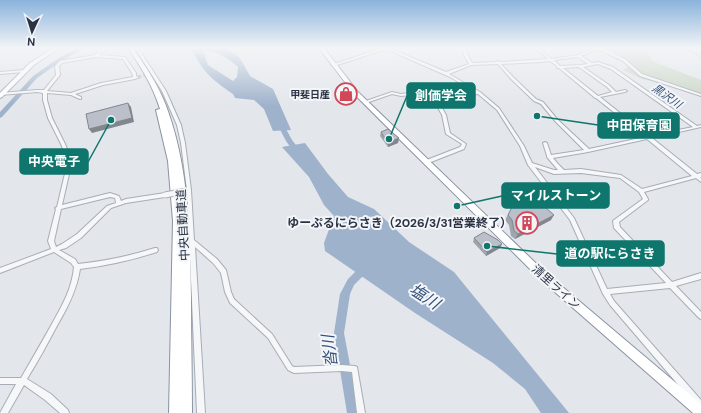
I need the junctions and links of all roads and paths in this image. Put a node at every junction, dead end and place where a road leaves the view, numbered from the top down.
1 (29, 67) edge
2 (57, 67) edge
3 (131, 67) edge
4 (138, 67) edge
5 (143, 67) edge
6 (149, 67) edge
7 (335, 67) edge
8 (430, 67) edge
9 (462, 67) edge
10 (503, 67) edge
11 (558, 67) edge
12 (582, 67) edge
13 (610, 67) edge
14 (632, 67) edge
15 (24, 71) junction
16 (0, 73) edge
17 (445, 74) junction
18 (46, 91) junction
19 (625, 91) dead end
20 (431, 92) junction
21 (479, 93) junction
22 (615, 93) junction
23 (1, 94) edge
24 (71, 94) junction
25 (701, 95) edge
26 (596, 97) junction
27 (80, 98) dead end
28 (365, 102) junction
29 (701, 126) edge
30 (696, 127) junction
31 (647, 137) junction
32 (545, 143) dead end
33 (588, 151) junction
34 (549, 157) junction
35 (426, 162) junction
36 (530, 164) junction
37 (563, 172) junction
38 (698, 175) edge
39 (701, 180) edge
40 (187, 190) junction
41 (641, 191) junction
42 (119, 204) junction
43 (58, 208) junction
44 (192, 240) junction
45 (54, 250) junction
46 (155, 250) dead end
47 (77, 267) junction
48 (0, 271) edge
49 (701, 276) edge
50 (670, 285) junction
51 (605, 292) junction
52 (701, 316) edge
53 (24, 380) junction
54 (0, 382) edge
55 (701, 405) edge
56 (701, 412) edge
57 (4, 413) edge
58 (66, 413) edge
59 (175, 413) edge
60 (186, 413) edge
61 (201, 413) edge
62 (361, 413) edge

1 - 15 main road
2 - 18 street
3 - 24 street
4 - 59 highway, 中央自動車道
5 - 60 highway, 中央自動車道
6 - 40 street
7 - 28 highway, 清里ライン
8 - 17 street
9 - 17 street
10 - 33 street
11 - 26 street
12 - 22 street
13 - 30 street
14 - 25 street
15 - 16 street
15 - 23 main road
17 - 21 street
18 - 23 street
18 - 24 street
18 - 43 street
19 - 22 street
20 - 21 street
20 - 28 street
20 - 35 street
21 - 36 street
22 - 26 street
24 - 27 street
26 - 31 street
28 - 35 highway, 清里ライン
29 - 30 street
30 - 31 street
31 - 33 street
31 - 38 street
32 - 34 street
33 - 34 street
34 - 37 street
35 - 56 highway, 清里ライン
36 - 37 street
36 - 51 street
37 - 41 street
38 - 39 street
38 - 41 street
40 - 42 street, bridge
40 - 44 street
41 - 50 street
42 - 43 street
42 - 45 street
43 - 45 street
44 - 61 street
44 - 62 street
45 - 47 street
45 - 48 street
46 - 47 street
47 - 53 street
49 - 50 street
50 - 51 street
50 - 52 street
51 - 55 street
53 - 54 street
53 - 57 street
53 - 58 street

